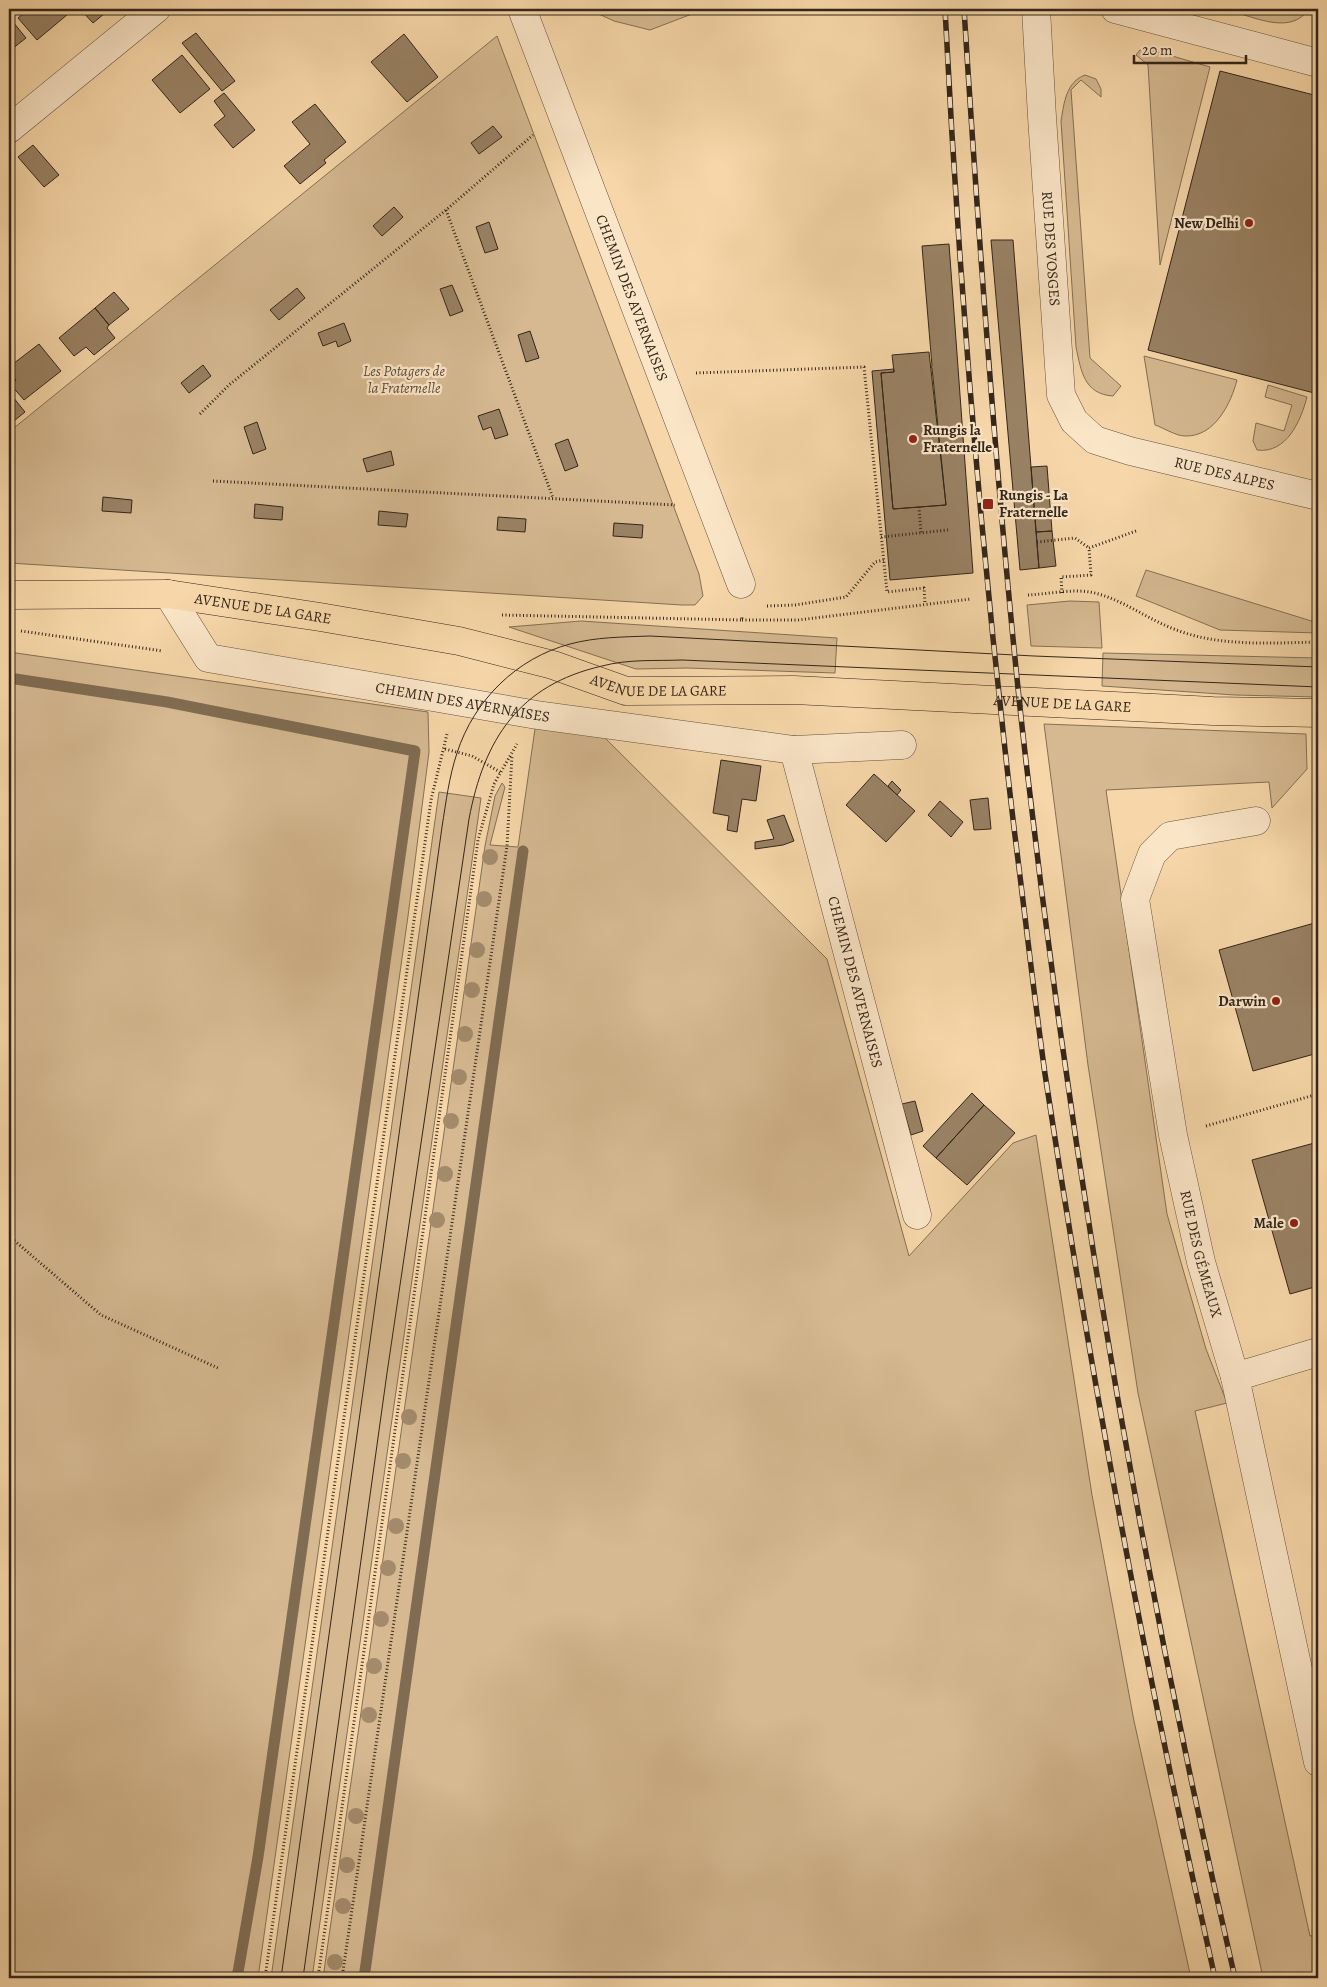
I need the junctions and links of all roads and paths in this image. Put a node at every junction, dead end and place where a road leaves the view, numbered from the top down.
1 (156, 9) edge
2 (1036, 9) edge
3 (1115, 9) edge
4 (523, 10) edge
5 (1318, 63) edge
6 (9, 130) edge
7 (539, 130) dead end
8 (446, 210) junction
9 (663, 374) junction
10 (200, 414) dead end
11 (1130, 451) joint
12 (213, 481) dead end
13 (1318, 496) edge
14 (553, 498) junction
15 (678, 505) dead end
16 (919, 507) dead end
17 (948, 530) dead end
18 (1136, 531) dead end
19 (922, 533) junction
20 (881, 537) junction
21 (1037, 542) dead end
22 (1089, 548) junction
23 (884, 560) junction
24 (741, 584) dead end
25 (1062, 593) junction
26 (9, 594) edge
27 (168, 594) junction
28 (1028, 595) dead end
29 (971, 599) dead end
30 (925, 604) junction
31 (761, 606) dead end
32 (743, 613) dead end
33 (498, 615) dead end
34 (742, 620) junction
35 (18, 631) dead end
36 (1318, 642) edge
37 (208, 658) junction
38 (451, 699) junction
39 (1318, 713) edge
40 (537, 715) junction
41 (902, 745) dead end
42 (445, 749) junction
43 (794, 750) junction
44 (512, 752) junction
45 (502, 773) junction
46 (1256, 821) dead end
47 (1318, 1094) edge
48 (1173, 1135) junction
49 (917, 1215) dead end
50 (9, 1236) edge
51 (1318, 1352) edge
52 (218, 1368) dead end
53 (1235, 1377) junction
54 (1318, 1418) edge
55 (1313, 1419) dead end
56 (1318, 1762) edge
57 (264, 1978) edge
58 (318, 1978) edge
59 (342, 1978) edge

1 - 6 street
2 - 11 street, RUE DES VOSGES
3 - 5 street
4 - 9 street, CHEMIN DES AVERNAISES
7 - 8 path
8 - 10 path
8 - 14 path
9 - 20 path
9 - 24 street, CHEMIN DES AVERNAISES
11 - 13 street, RUE DES ALPES
12 - 14 path
14 - 15 path
16 - 19 path
17 - 19 path
18 - 22 path
19 - 20 path
20 - 23 path
21 - 22 path
22 - 25 path
23 - 30 path
23 - 31 path
25 - 28 path
25 - 36 path
26 - 27 main road, AVENUE DE LA GARE
27 - 37 street
27 - 39 main road, AVENUE DE LA GARE
29 - 30 path
30 - 34 path
32 - 34 path
33 - 34 path
35 - 37 path
37 - 38 street, CHEMIN DES AVERNAISES
38 - 40 street, CHEMIN DES AVERNAISES
38 - 42 path
40 - 43 street, CHEMIN DES AVERNAISES
40 - 44 path
41 - 43 street, CHEMIN DES AVERNAISES
42 - 45 path
42 - 57 path
43 - 49 street, CHEMIN DES AVERNAISES
44 - 45 path
44 - 59 path
45 - 58 path
46 - 48 street, RUE DES GÉMEAUX
47 - 48 path
48 - 53 street, RUE DES GÉMEAUX
50 - 52 path
51 - 53 street
53 - 56 street, RUE DES GÉMEAUX
54 - 55 path

